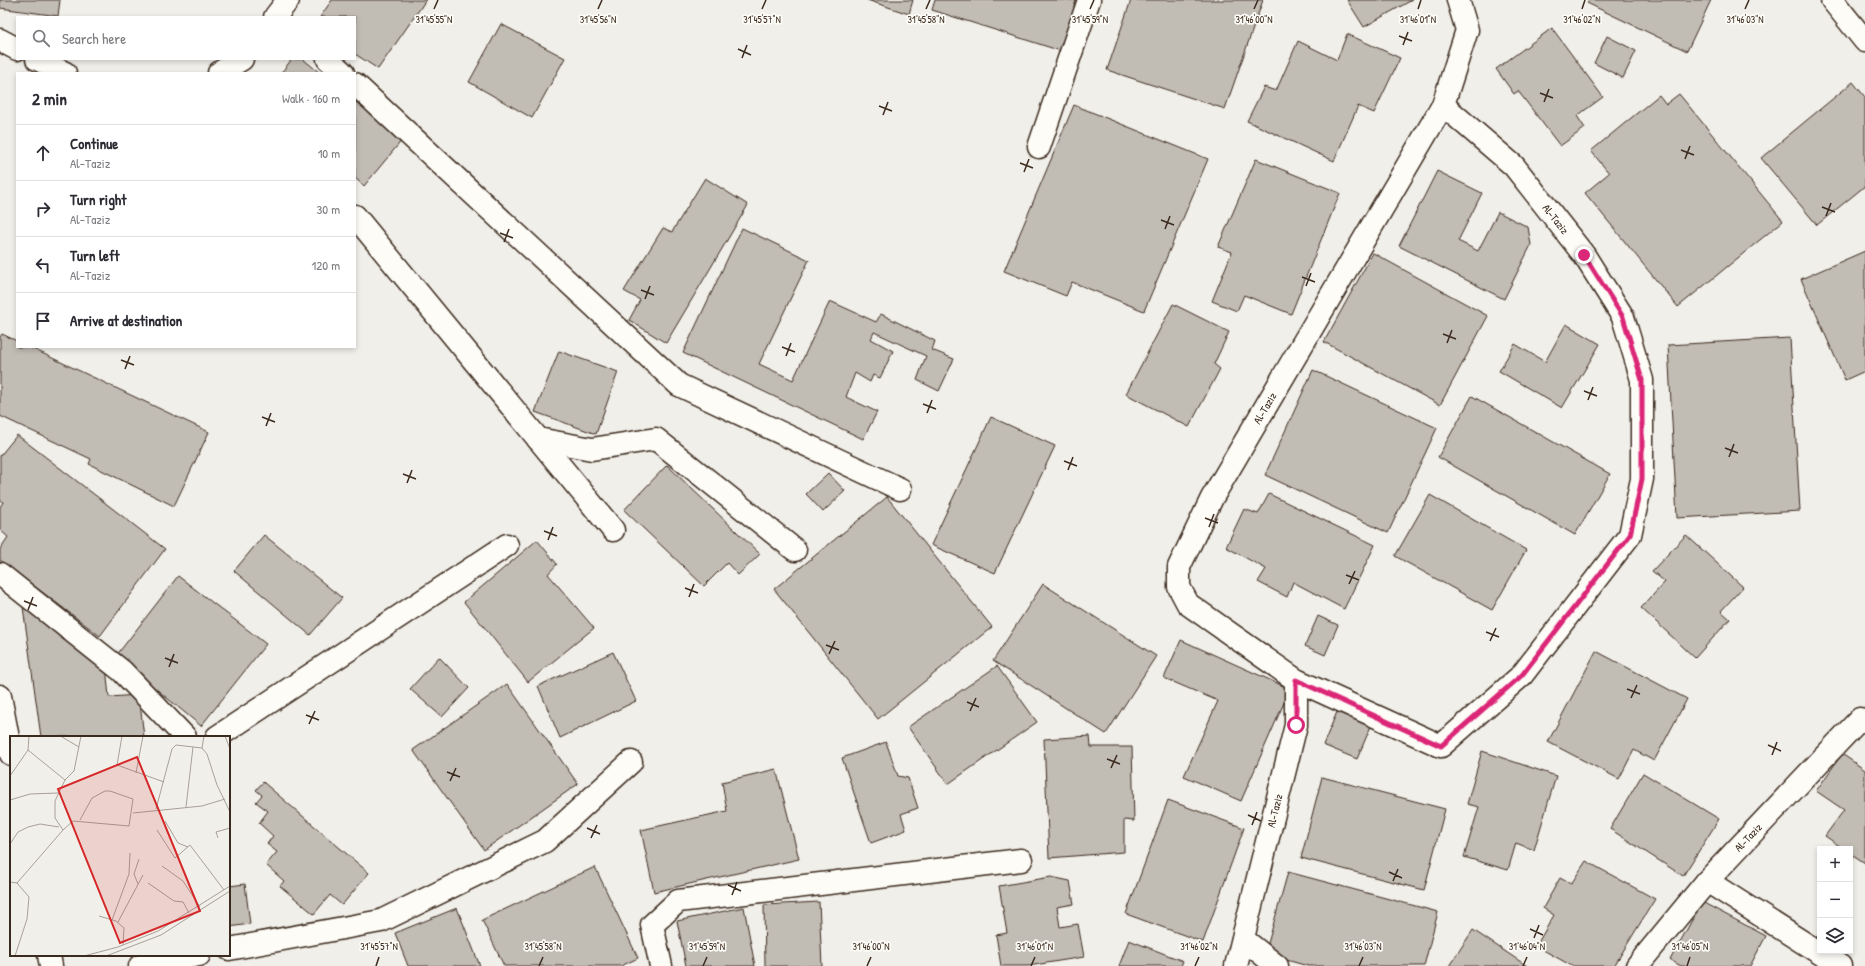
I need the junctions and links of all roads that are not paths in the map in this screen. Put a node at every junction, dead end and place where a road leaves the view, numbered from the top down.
1 (1089, 0) edge
2 (1458, 0) edge
3 (1832, 0) edge
4 (0, 40) edge
5 (1865, 41) edge
6 (16, 48) edge
7 (39, 60) edge
8 (329, 60) edge
9 (63, 72) edge
10 (342, 72) edge
11 (356, 85) edge
12 (1443, 104) junction
13 (1039, 147) dead end
14 (356, 217) edge
15 (538, 439) junction
16 (900, 489) dead end
17 (613, 530) dead end
18 (507, 545) dead end
19 (795, 550) dead end
20 (0, 574) edge
21 (1296, 680) junction
22 (0, 696) edge
23 (1865, 722) edge
24 (184, 736) edge
25 (219, 736) edge
26 (10, 749) edge
27 (631, 762) dead end
28 (1021, 860) dead end
29 (1707, 881) junction
30 (1243, 940) junction
31 (230, 949) edge
32 (49, 956) edge
33 (194, 956) edge
34 (51, 966) edge
35 (140, 966) edge
36 (661, 966) edge
37 (1236, 966) edge
38 (1277, 966) edge
39 (1637, 966) edge
40 (1840, 966) edge

1 - 13 street
2 - 12 street, Al-Taziz
3 - 5 street
4 - 6 street
7 - 9 street
8 - 10 street
11 - 16 street
12 - 21 street, Al-Taziz
12 - 21 street, Al-Taziz
14 - 15 street
15 - 17 street
15 - 19 street
18 - 25 street
20 - 24 street
21 - 30 street, Al-Taziz
22 - 26 street
23 - 29 street, Al-Taziz
27 - 31 street
28 - 36 street
29 - 39 street, Al-Taziz
29 - 40 street
30 - 37 street, Al-Taziz
30 - 38 street
32 - 34 street
33 - 35 street

